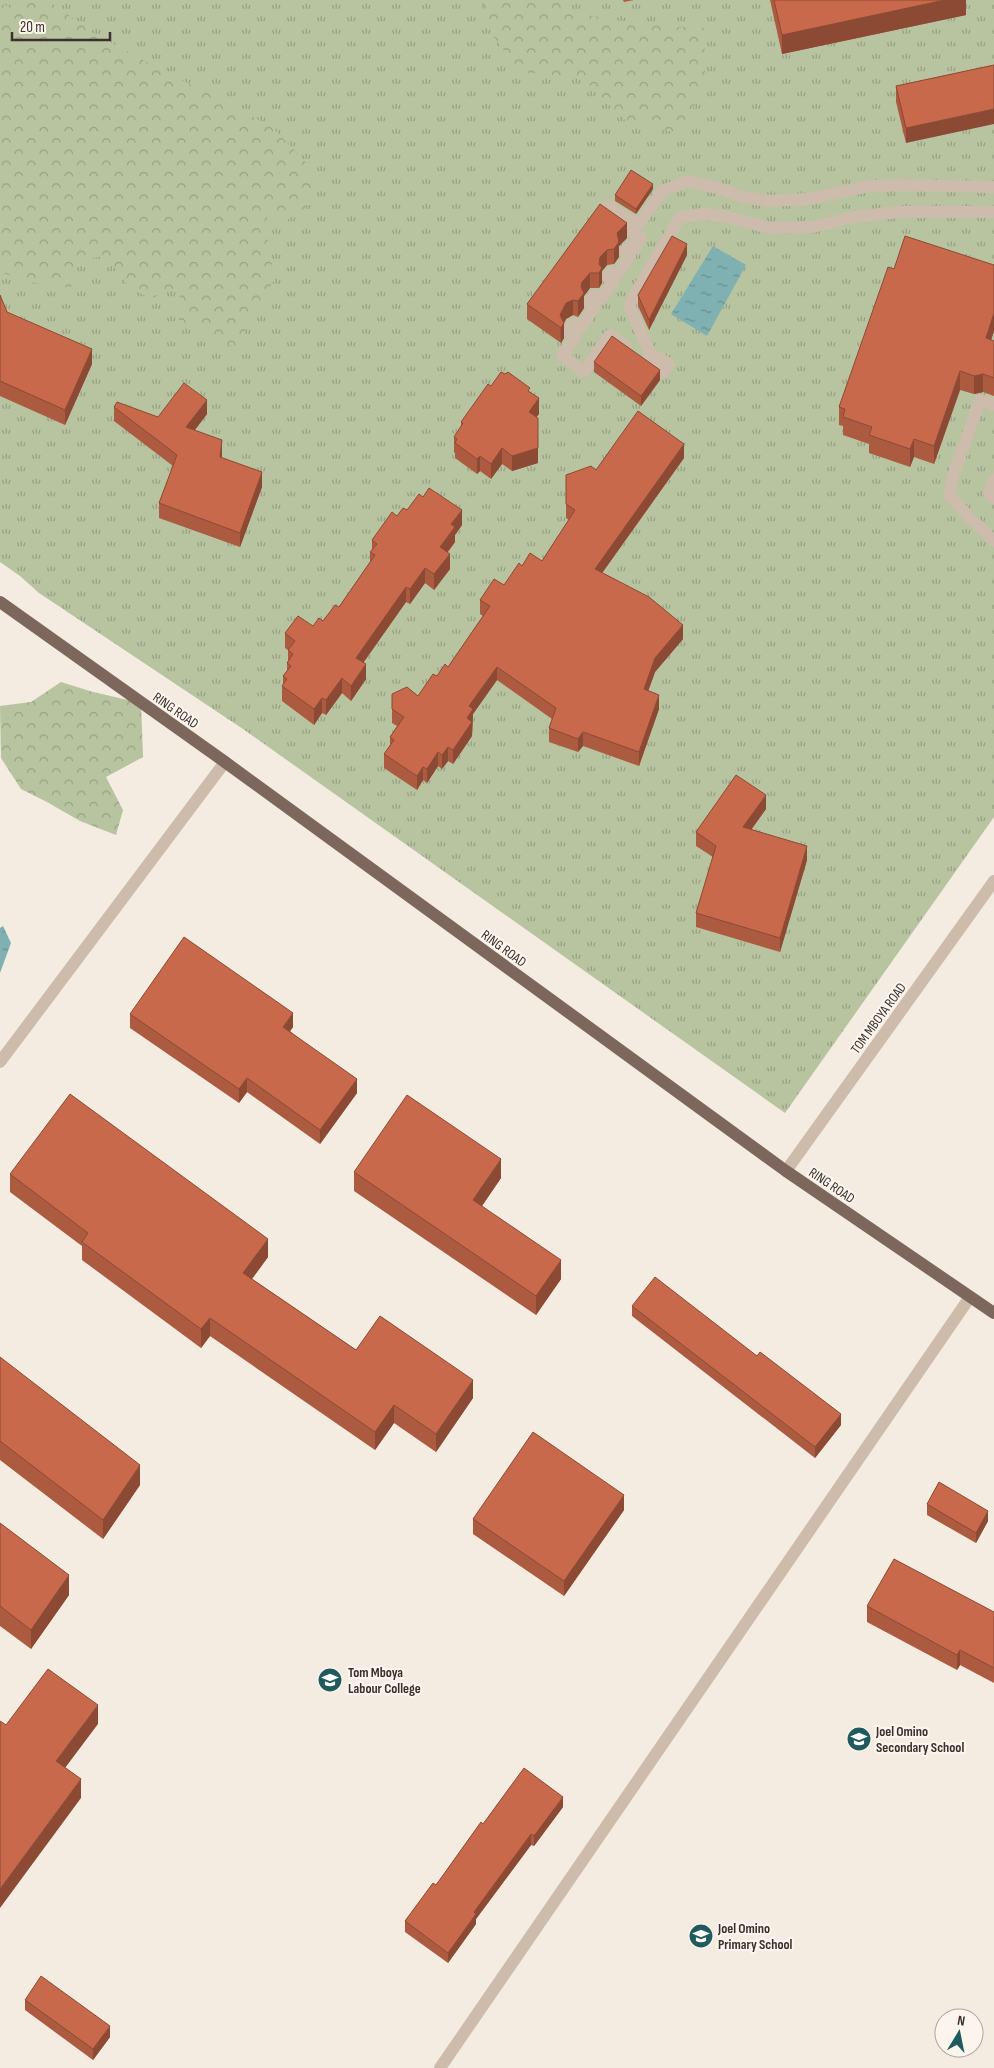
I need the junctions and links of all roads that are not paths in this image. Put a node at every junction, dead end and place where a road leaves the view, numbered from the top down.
1 (994, 187) edge
2 (994, 212) edge
3 (994, 405) edge
4 (994, 479) edge
5 (994, 498) edge
6 (994, 541) edge
7 (0, 602) edge
8 (225, 762) junction
9 (994, 881) edge
10 (0, 1062) edge
11 (786, 1171) junction
12 (970, 1297) junction
13 (994, 1313) edge
14 (440, 2068) edge

1 - 2 street
3 - 6 street
4 - 5 street
7 - 8 main road, RING ROAD
8 - 10 street
8 - 11 main road, RING ROAD
9 - 11 street, TOM MBOYA ROAD
11 - 12 main road, RING ROAD
12 - 13 main road, RING ROAD
12 - 14 street

